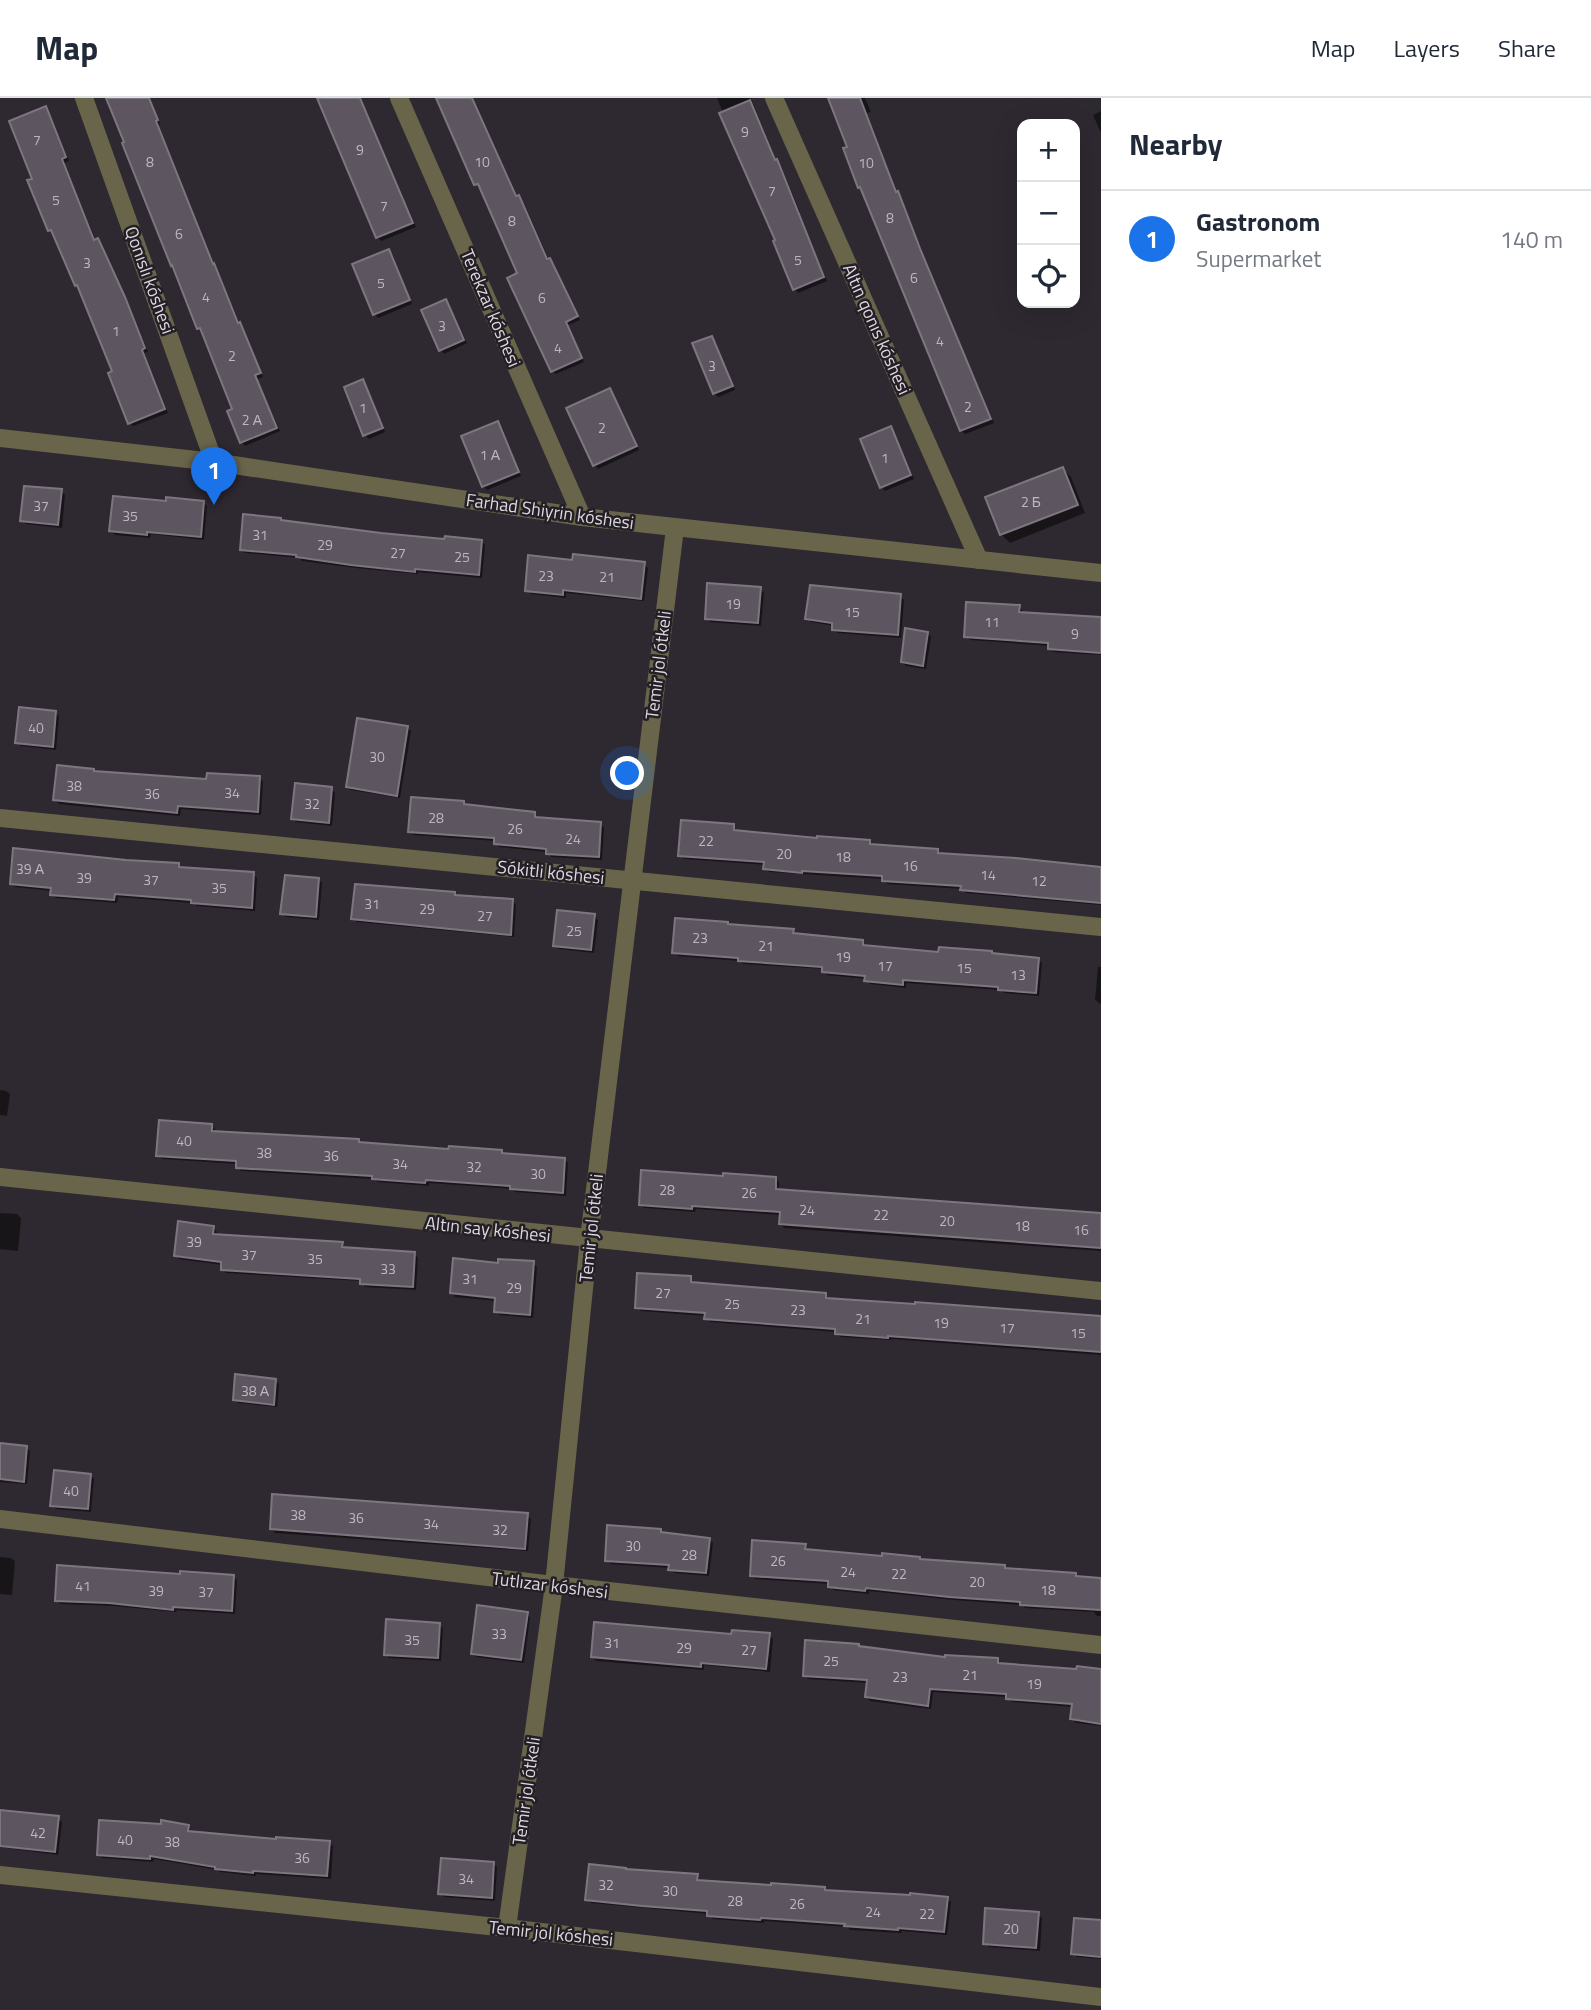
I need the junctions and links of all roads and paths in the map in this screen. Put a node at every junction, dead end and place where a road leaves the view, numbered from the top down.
1 (84, 98) edge
2 (399, 98) edge
3 (774, 98) edge
4 (0, 438) edge
5 (215, 462) junction
6 (582, 517) junction
7 (675, 528) junction
8 (979, 560) junction
9 (1101, 573) edge
10 (0, 818) edge
11 (632, 880) junction
12 (1101, 927) edge
13 (0, 1177) edge
14 (589, 1239) junction
15 (1101, 1291) edge
16 (0, 1519) edge
17 (554, 1586) junction
18 (1101, 1645) edge
19 (0, 1875) edge
20 (507, 1928) junction
21 (1101, 1997) edge

1 - 5 street, Qonıslı kóshesi
2 - 6 street, Terekzar kóshesi
3 - 8 street, Altın qonıs kóshesi
4 - 5 street, Farhad Shiyrin kóshesi
5 - 6 street, Farhad Shiyrin kóshesi
6 - 7 street, Farhad Shiyrin kóshesi
7 - 8 street, Farhad Shiyrin kóshesi
7 - 11 street, Temir jol ótkeli
8 - 9 street, Farhad Shiyrin kóshesi
10 - 11 street, Sókitli kóshesi
11 - 12 street, Sókitli kóshesi
11 - 14 street, Temir jol ótkeli
13 - 14 street, Altın say kóshesi
14 - 15 street, Altın say kóshesi
14 - 17 street, Temir jol ótkeli
16 - 17 street, Tutlızar kóshesi
17 - 18 street, Tutlızar kóshesi
17 - 20 street, Temir jol ótkeli
19 - 20 street, Temir jol kóshesi
20 - 21 street, Temir jol kóshesi

